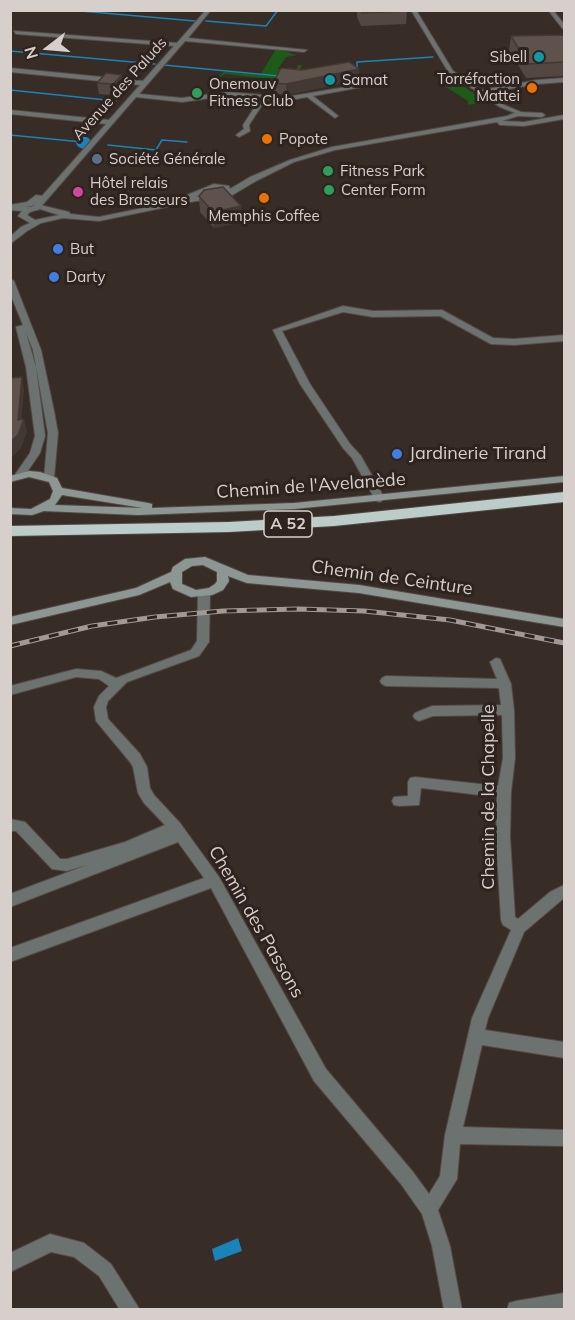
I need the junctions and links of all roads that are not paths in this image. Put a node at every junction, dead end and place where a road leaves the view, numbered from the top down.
1 (209, 10) edge
2 (413, 10) edge
3 (550, 10) edge
4 (564, 27) edge
5 (16, 32) dead end
6 (183, 39) junction
7 (177, 45) junction
8 (304, 50) dead end
9 (10, 70) edge
10 (564, 80) edge
11 (143, 82) junction
12 (370, 86) dead end
13 (481, 92) junction
14 (133, 95) junction
15 (309, 96) junction
16 (263, 99) junction
17 (502, 106) junction
18 (10, 112) edge
19 (335, 116) dead end
20 (564, 116) edge
21 (510, 117) junction
22 (529, 117) junction
23 (109, 122) junction
24 (516, 123) junction
25 (440, 130) junction
26 (239, 135) dead end
27 (245, 182) junction
28 (52, 185) junction
29 (219, 186) junction
30 (229, 193) junction
31 (204, 195) junction
32 (33, 208) junction
33 (10, 209) edge
34 (53, 212) junction
35 (23, 218) junction
36 (38, 222) junction
37 (10, 236) edge
38 (10, 242) edge
39 (10, 281) edge
40 (10, 301) edge
41 (564, 338) edge
42 (564, 472) edge
43 (15, 477) edge
44 (49, 478) junction
45 (564, 479) edge
46 (58, 491) junction
47 (450, 491) junction
48 (564, 497) edge
49 (380, 499) junction
50 (43, 508) junction
51 (564, 509) edge
52 (176, 510) junction
53 (10, 511) edge
54 (10, 531) edge
55 (10, 543) edge
56 (222, 570) junction
57 (175, 575) junction
58 (247, 579) junction
59 (219, 587) junction
60 (183, 590) junction
61 (139, 591) junction
62 (204, 594) junction
63 (532, 619) junction
64 (10, 621) edge
65 (564, 623) edge
66 (564, 628) edge
67 (496, 662) dead end
68 (386, 681) dead end
69 (117, 684) junction
70 (505, 684) junction
71 (10, 691) edge
72 (508, 710) junction
73 (419, 716) dead end
74 (504, 792) junction
75 (399, 801) dead end
76 (10, 825) edge
77 (178, 831) junction
78 (214, 881) junction
79 (564, 891) edge
80 (10, 901) edge
81 (519, 928) junction
82 (10, 955) edge
83 (476, 1036) junction
84 (564, 1050) edge
85 (453, 1135) junction
86 (564, 1138) edge
87 (429, 1209) junction
88 (10, 1263) edge
89 (564, 1302) edge
90 (131, 1310) edge
91 (453, 1310) edge
92 (516, 1310) edge

1 - 6 street, Avenue des Paluds
2 - 13 street
3 - 4 street
5 - 7 street
6 - 7 street, Avenue des Paluds
6 - 8 street
7 - 11 street, Avenue des Paluds
9 - 11 street
10 - 13 street
11 - 14 street, Avenue des Paluds
12 - 15 street
13 - 17 street
14 - 16 street
14 - 23 street, Avenue des Paluds
15 - 16 street
15 - 19 street
16 - 26 street
17 - 21 street
17 - 22 street
18 - 23 street
20 - 22 street
21 - 22 street
21 - 24 street
21 - 25 street
22 - 24 street
23 - 28 street, Avenue des Paluds
24 - 25 street
25 - 27 street
27 - 29 street
27 - 30 street
28 - 32 street, Avenue des Paluds
28 - 33 street, Avenue des Paluds
28 - 34 street
29 - 30 street
29 - 31 street
30 - 31 street
31 - 34 street
32 - 33 street
32 - 34 street
32 - 35 street, Avenue des Paluds
33 - 35 street
34 - 36 street
35 - 36 street
35 - 37 street, Avenue des Paluds
36 - 38 street
39 - 44 street
40 - 43 street
41 - 49 street
42 - 47 main road, Chemin de l'Avelanède
43 - 44 main road
44 - 46 main road
45 - 47 main road, Chemin de l'Avelanède
46 - 50 main road
46 - 52 main road
47 - 49 main road, Chemin de l'Avelanède
48 - 54 highway, A 52
49 - 52 main road, Chemin de l'Avelanède
50 - 52 main road
50 - 53 main road
51 - 55 highway, A 52
56 - 57 main road
56 - 58 main road, Chemin de Ceinture
56 - 59 main road
57 - 60 main road
57 - 61 main road
58 - 59 main road, Chemin de Ceinture
58 - 63 main road, Chemin de Ceinture
59 - 62 main road
60 - 61 main road
60 - 62 main road
61 - 64 main road
62 - 69 street, Chemin des Passons
63 - 65 main road, Chemin de Ceinture
63 - 66 main road, Chemin de Ceinture
67 - 70 street, Chemin de la Chapelle
68 - 70 street
69 - 71 street
69 - 77 street, Chemin des Passons
70 - 72 street, Chemin de la Chapelle
72 - 73 street
72 - 74 street, Chemin de la Chapelle
74 - 75 street
74 - 81 street, Chemin de la Chapelle
76 - 77 street
77 - 78 street, Chemin des Passons
77 - 80 street
78 - 82 street
78 - 87 street, Chemin des Passons
79 - 81 street
81 - 83 street
83 - 84 street
83 - 85 street
85 - 86 street
85 - 87 street
87 - 91 street, Chemin des Passons
88 - 90 street
89 - 92 street

